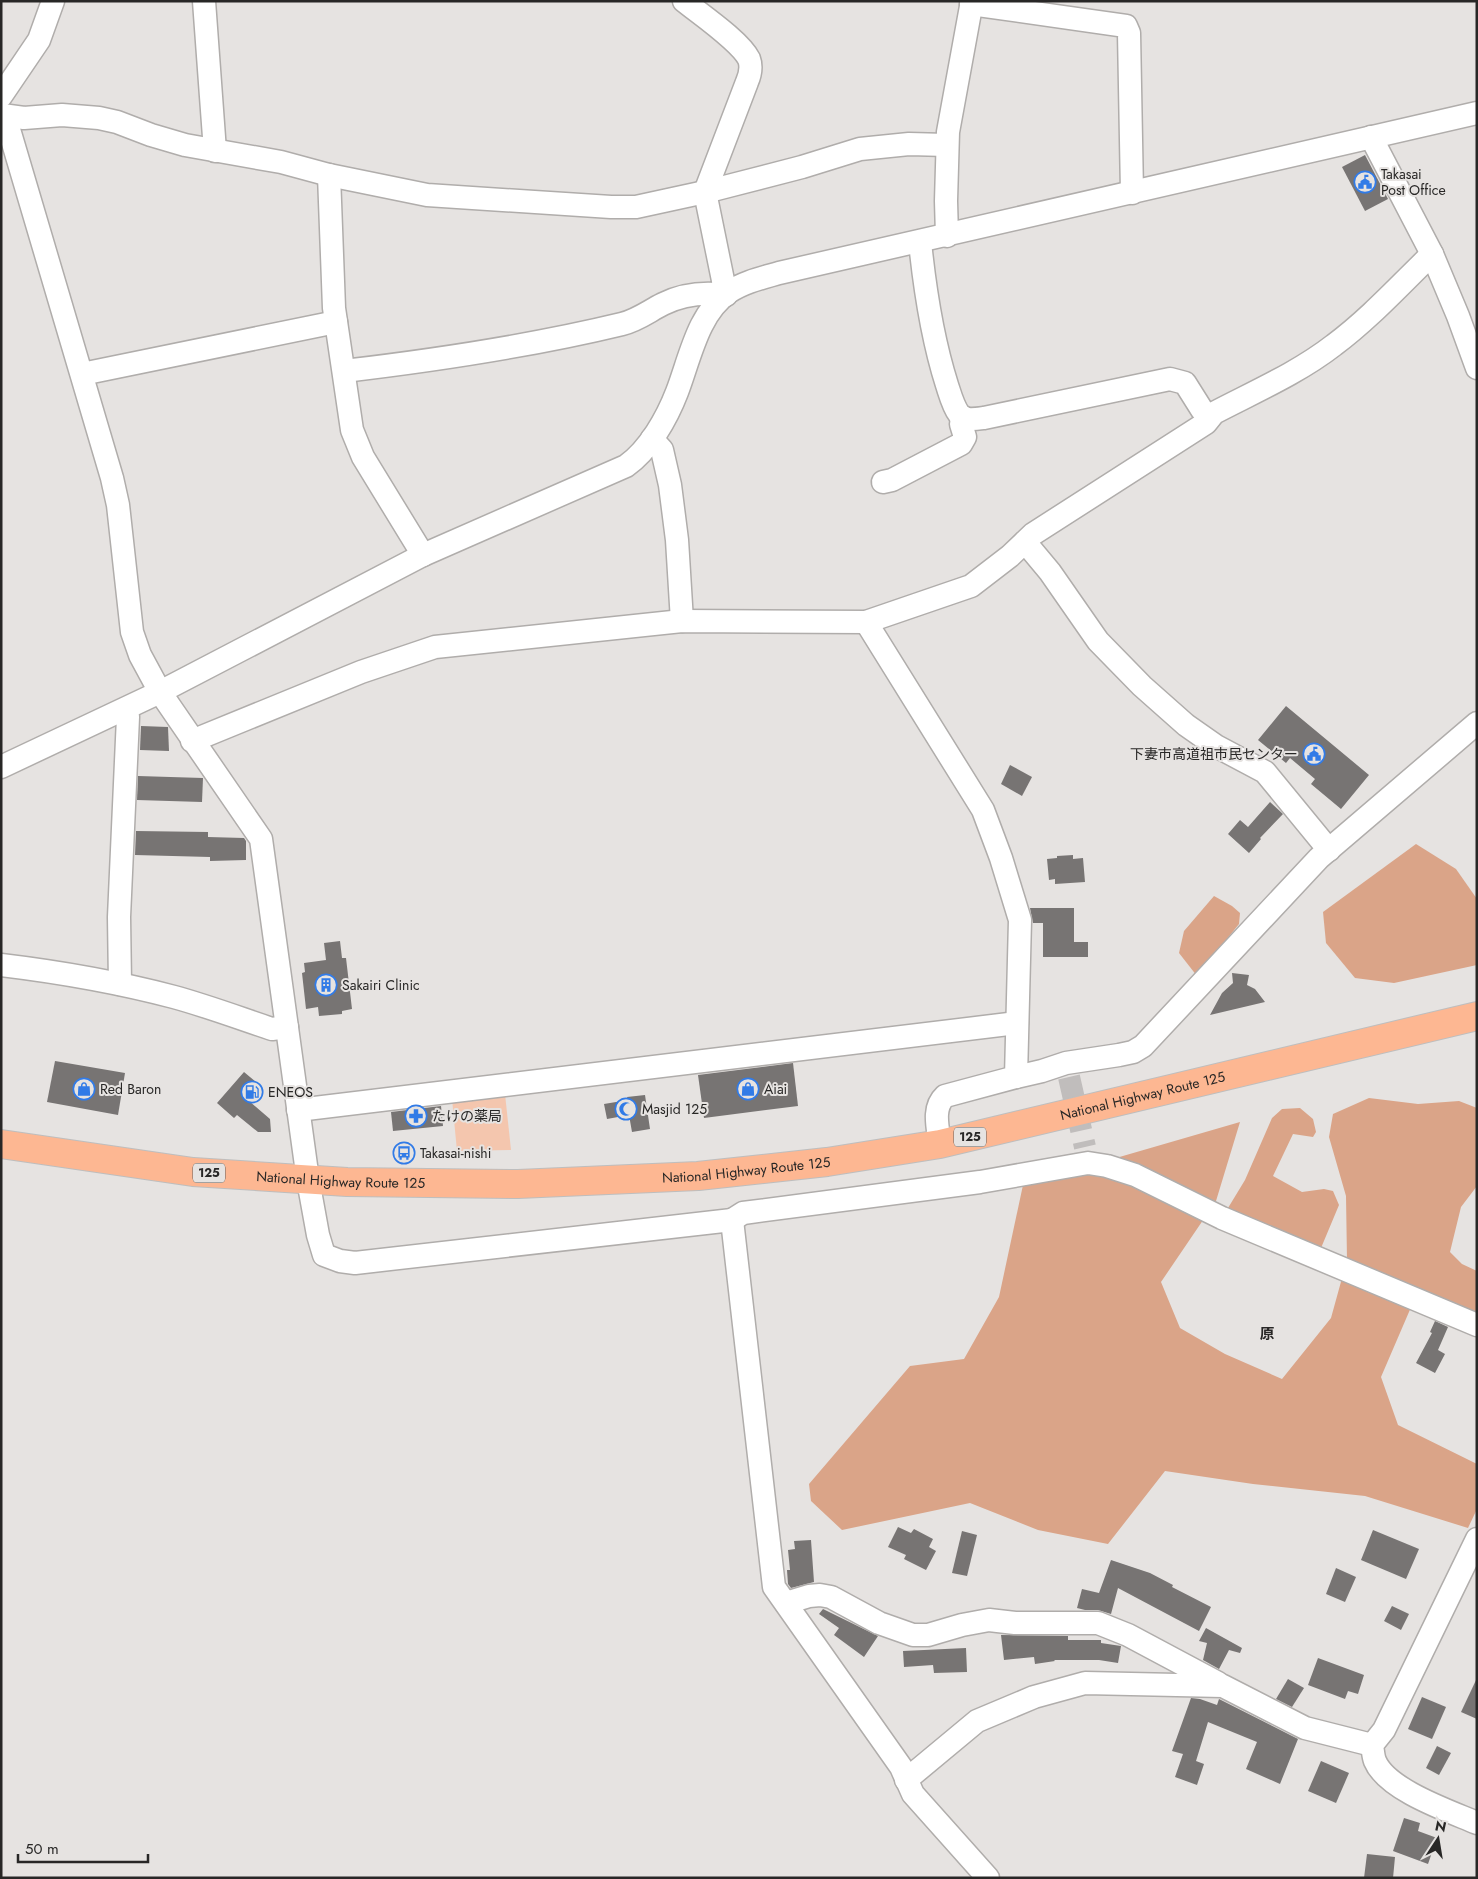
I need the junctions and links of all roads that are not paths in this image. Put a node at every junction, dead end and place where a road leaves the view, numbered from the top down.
1 (53, 1) edge
2 (204, 1) edge
3 (684, 1) edge
4 (971, 3) edge
5 (1, 96) edge
6 (1477, 113) edge
7 (1, 115) edge
8 (1371, 137) junction
9 (947, 145) junction
10 (215, 151) junction
11 (329, 175) junction
12 (705, 192) junction
13 (1132, 193) junction
14 (947, 236) junction
15 (920, 242) junction
16 (1432, 254) junction
17 (726, 295) junction
18 (336, 322) junction
19 (1477, 368) edge
20 (344, 371) junction
21 (82, 374) junction
22 (963, 417) junction
23 (1210, 417) junction
24 (652, 439) junction
25 (882, 482) dead end
26 (1026, 542) junction
27 (423, 555) junction
28 (682, 621) junction
29 (866, 622) junction
30 (160, 692) junction
31 (126, 709) junction
32 (1477, 724) edge
33 (192, 741) junction
34 (1, 767) edge
35 (1329, 850) junction
36 (1, 965) edge
37 (120, 984) junction
38 (1477, 1016) edge
39 (1017, 1023) junction
40 (287, 1027) junction
41 (1016, 1077) junction
42 (298, 1110) junction
43 (1, 1144) edge
44 (940, 1144) junction
45 (308, 1180) junction
46 (732, 1220) junction
47 (1477, 1325) edge
48 (1477, 1540) edge
49 (786, 1603) junction
50 (1223, 1686) junction
51 (1372, 1745) junction
52 (906, 1780) junction
53 (1477, 1823) edge
54 (988, 1878) edge

1 - 5 street
2 - 10 street
3 - 12 street
4 - 9 street
4 - 13 street
6 - 8 street
7 - 10 street
7 - 21 street
8 - 13 street
8 - 16 street
9 - 12 street
9 - 14 street
10 - 11 street
11 - 12 street
11 - 18 street
12 - 17 street
13 - 14 street
14 - 15 street
15 - 17 street
15 - 22 street
16 - 19 street
16 - 23 street
17 - 20 street
17 - 24 street
18 - 20 street
18 - 21 street
20 - 27 street
21 - 30 street
22 - 23 street
22 - 25 street
23 - 26 street
24 - 27 street
24 - 28 street
26 - 29 street
26 - 35 street
27 - 30 street
28 - 29 street
28 - 33 street
29 - 39 street
30 - 31 street
30 - 33 street
31 - 34 street
31 - 37 street
32 - 35 street
33 - 40 street
35 - 41 street
36 - 37 street
37 - 40 street
38 - 44 highway, National Highway Route 125 / 125
39 - 41 street
39 - 42 street
40 - 42 street
41 - 44 street
42 - 45 street
43 - 45 highway, National Highway Route 125 / 125
44 - 45 highway, National Highway Route 125 / 125
45 - 46 street
46 - 47 street
46 - 49 street
48 - 51 street
49 - 50 street
49 - 52 street
50 - 51 street
50 - 52 street
51 - 53 street
52 - 54 street

